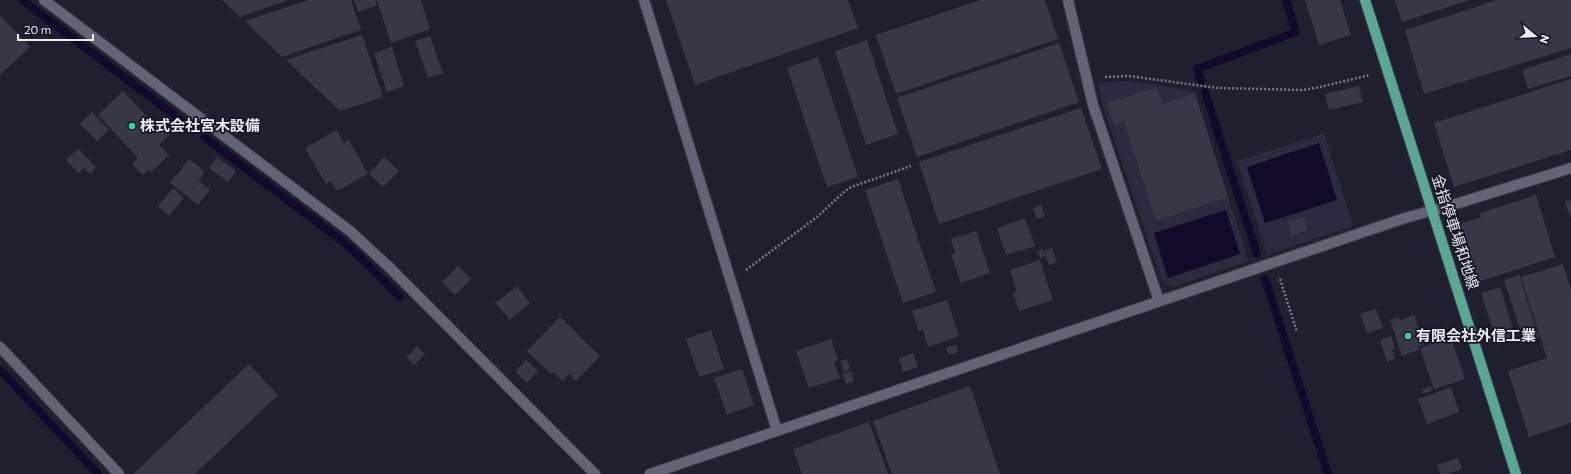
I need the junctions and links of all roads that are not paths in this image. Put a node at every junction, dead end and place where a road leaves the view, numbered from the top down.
1 (44, 0) edge
2 (644, 0) edge
3 (1068, 0) edge
4 (1365, 0) edge
5 (1571, 168) edge
6 (1432, 211) junction
7 (1159, 301) junction
8 (0, 347) edge
9 (777, 431) junction
10 (119, 474) edge
11 (595, 474) edge
12 (650, 474) edge
13 (1516, 474) edge

1 - 11 street
2 - 9 street
3 - 7 street
4 - 6 main road, 金指停車場和地線
5 - 6 street
6 - 7 street
6 - 13 main road, 金指停車場和地線
7 - 9 street
8 - 10 street
9 - 12 street

